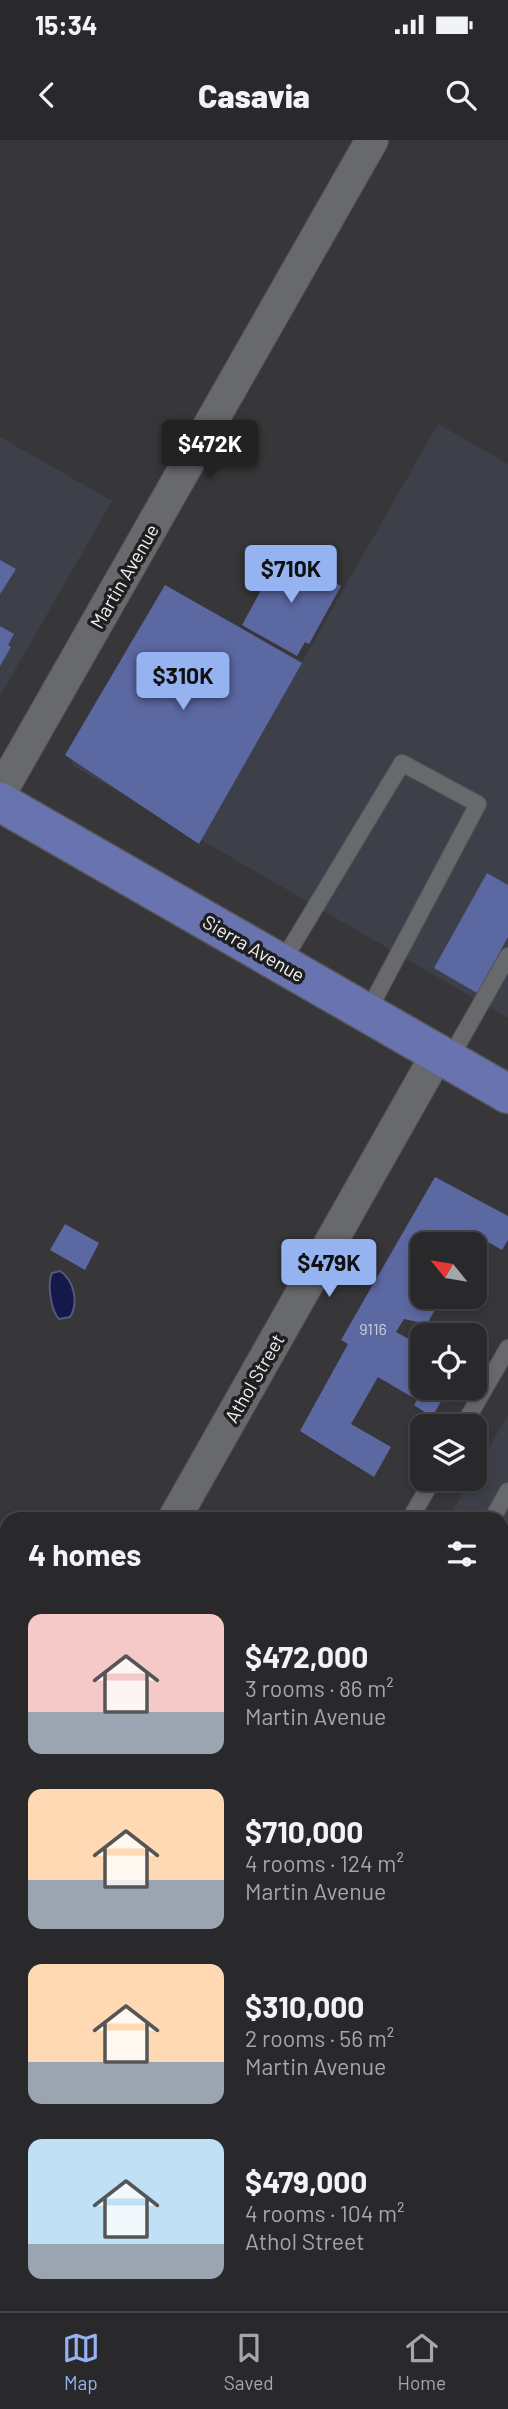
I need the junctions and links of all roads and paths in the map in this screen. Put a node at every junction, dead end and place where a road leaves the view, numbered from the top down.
1 (372, 140) edge
2 (0, 793) edge
3 (0, 802) edge
4 (508, 956) edge
5 (281, 964) junction
6 (367, 1013) junction
7 (444, 1057) junction
8 (508, 1094) edge
9 (508, 1348) edge
10 (470, 1414) edge
11 (426, 1491) edge
12 (508, 1491) edge
13 (180, 1512) edge
14 (414, 1512) edge
15 (496, 1512) edge

1 - 2 street, Martin Avenue
3 - 5 main road, Sierra Avenue
4 - 7 lane
5 - 6 main road, Sierra Avenue
5 - 6 lane
6 - 7 main road, Sierra Avenue
7 - 8 main road, Sierra Avenue
7 - 13 street, Athol Street
9 - 10 lane
11 - 14 lane
12 - 15 lane

